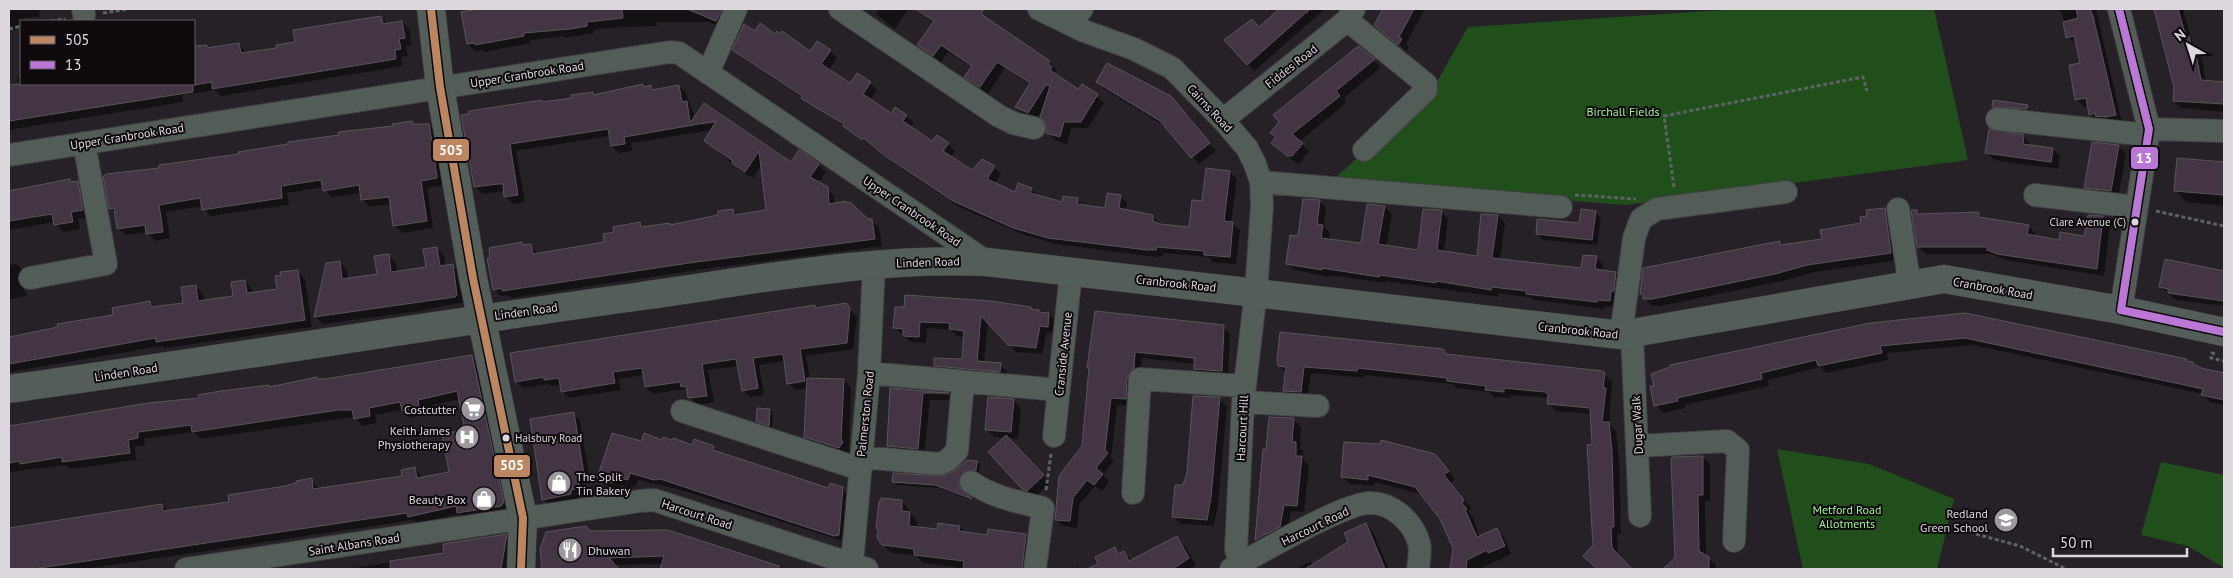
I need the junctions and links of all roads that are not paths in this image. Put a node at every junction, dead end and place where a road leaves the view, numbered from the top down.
1 (431, 9) edge
2 (736, 9) edge
3 (840, 9) edge
4 (1039, 9) edge
5 (2120, 9) edge
6 (1350, 14) edge
7 (1076, 17) edge
8 (708, 73) junction
9 (440, 87) junction
10 (2030, 114) dead end
11 (1997, 119) dead end
12 (1223, 120) junction
13 (1034, 128) dead end
14 (2148, 130) junction
15 (2224, 131) edge
16 (84, 143) junction
17 (1364, 150) dead end
18 (9, 154) edge
19 (1261, 182) junction
20 (1786, 192) dead end
21 (2035, 195) dead end
22 (1563, 201) road end
23 (2136, 207) junction
24 (1898, 208) dead end
25 (986, 262) junction
26 (874, 264) junction
27 (1071, 272) junction
28 (30, 278) dead end
29 (1910, 286) junction
30 (1256, 291) junction
31 (2120, 310) junction
32 (481, 318) junction
33 (1627, 334) junction
34 (2218, 343) edge
35 (869, 373) junction
36 (963, 382) junction
37 (9, 389) edge
38 (1060, 390) junction
39 (1244, 394) junction
40 (1318, 406) dead end
41 (682, 411) dead end
42 (1054, 436) dead end
43 (1638, 446) junction
44 (860, 463) junction
45 (971, 482) dead end
46 (1133, 493) dead end
47 (1640, 516) dead end
48 (523, 518) junction
49 (1734, 541) dead end
50 (1267, 561) edge
51 (860, 567) edge
52 (1236, 567) edge
53 (186, 569) edge
54 (520, 569) edge
55 (1036, 569) edge
56 (1418, 569) edge

1 - 9 main road
2 - 8 street
3 - 13 street
4 - 7 street, Cairns Road
5 - 14 street
6 - 12 street, Fiddes Road
6 - 17 street
7 - 12 street, Cairns Road
8 - 9 street, Upper Cranbrook Road
8 - 25 street, Upper Cranbrook Road
9 - 16 street, Upper Cranbrook Road
9 - 32 main road
10 - 14 street
11 - 14 street
12 - 19 street, Cairns Road
14 - 15 street
14 - 23 street
16 - 18 street, Upper Cranbrook Road
16 - 28 street
19 - 22 street
19 - 30 street, Cairns Road
20 - 33 street, Dugar Walk
21 - 23 street
23 - 31 street
24 - 29 street
25 - 26 main road, Linden Road
25 - 27 main road, Cranbrook Road
26 - 32 main road, Linden Road
26 - 35 street, Palmerston Road
27 - 30 main road, Cranbrook Road
27 - 38 street, Cranside Avenue
29 - 31 main road, Cranbrook Road
29 - 33 main road, Cranbrook Road
30 - 33 main road, Cranbrook Road
30 - 39 street, Harcourt Hill
31 - 34 main road, Cranbrook Road
32 - 37 main road, Linden Road
32 - 48 main road
33 - 43 street, Dugar Walk
35 - 36 street
35 - 44 street, Palmerston Road
36 - 38 street
36 - 44 street
38 - 42 street, Cranside Avenue
39 - 40 street
39 - 46 street
39 - 52 street, Harcourt Hill
41 - 44 street
43 - 47 street, Dugar Walk
43 - 49 street
44 - 51 street, Palmerston Road
45 - 55 street
48 - 51 street, Harcourt Road
48 - 53 street, Saint Albans Road
48 - 54 main road
50 - 52 street, Harcourt Road
50 - 56 street, Harcourt Road

